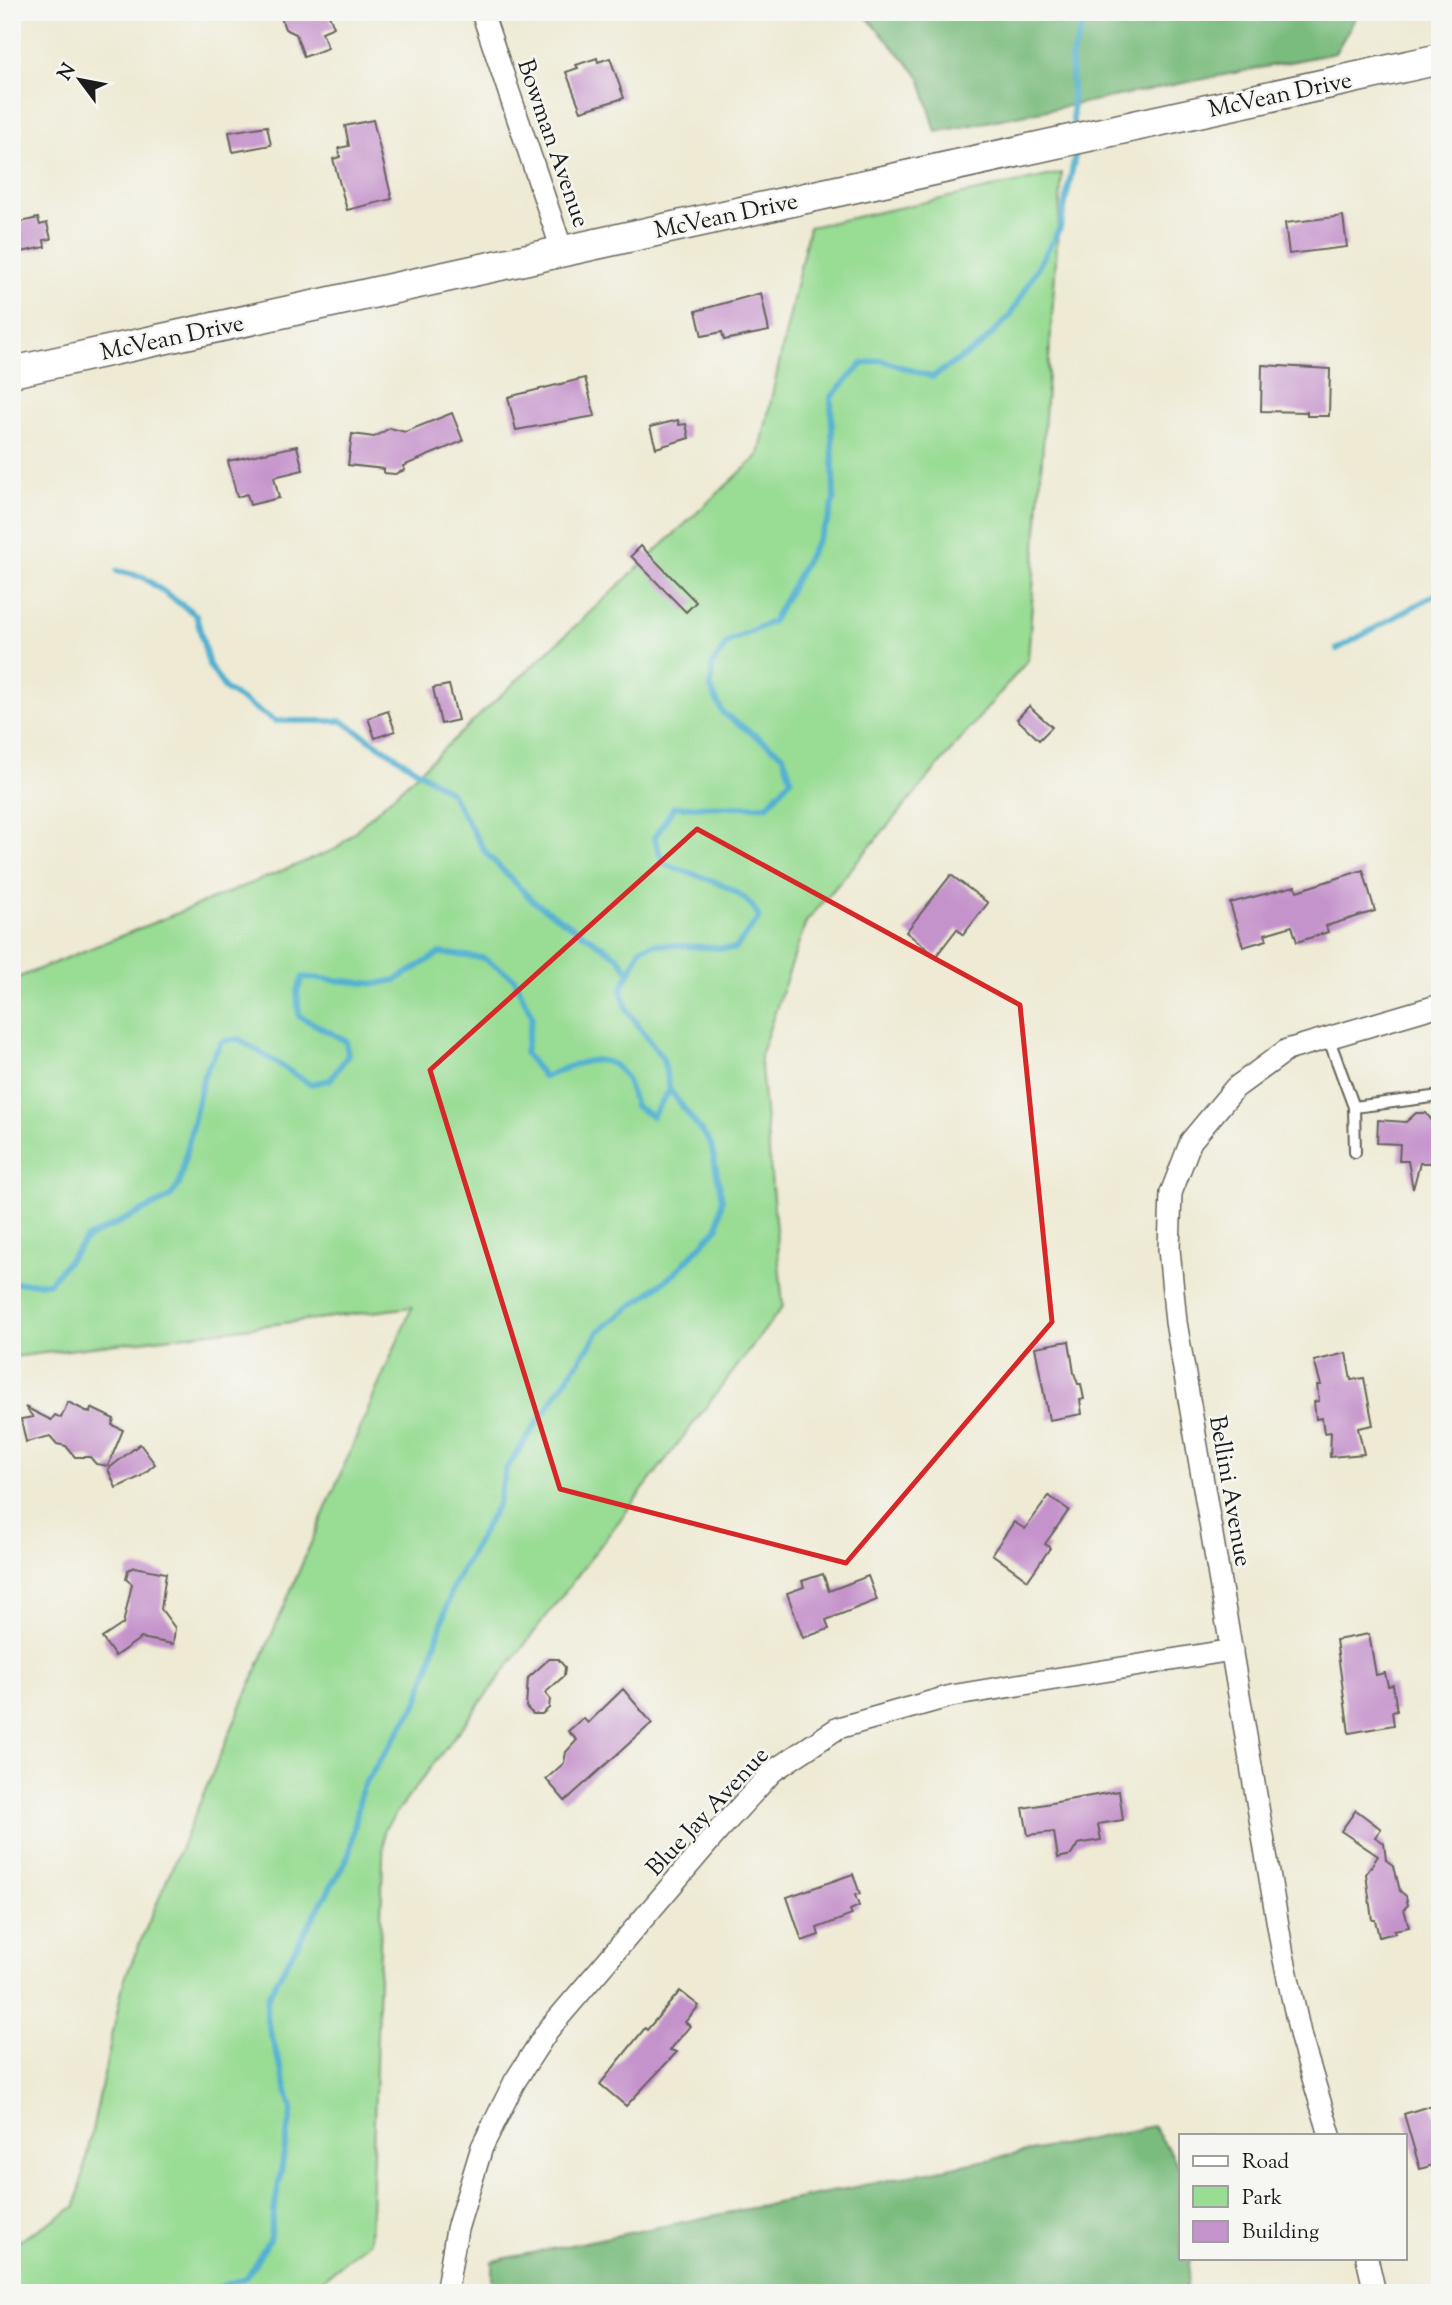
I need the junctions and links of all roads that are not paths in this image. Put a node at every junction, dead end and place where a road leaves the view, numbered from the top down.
1 (482, 12) edge
2 (1440, 59) edge
3 (562, 250) junction
4 (12, 372) edge
5 (1440, 1006) edge
6 (1328, 1037) junction
7 (1440, 1096) edge
8 (1354, 1107) junction
9 (1355, 1152) dead end
10 (1232, 1650) junction
11 (1330, 2134) edge
12 (1368, 2260) edge
13 (446, 2293) edge
14 (1376, 2293) edge

1 - 3 street, Bowman Avenue
2 - 3 main road, McVean Drive
3 - 4 main road, McVean Drive
5 - 6 street, Bellini Avenue
6 - 8 lane
6 - 10 street, Bellini Avenue
7 - 8 lane
8 - 9 lane
10 - 11 street, Bellini Avenue
10 - 13 street, Blue Jay Avenue
12 - 14 street

